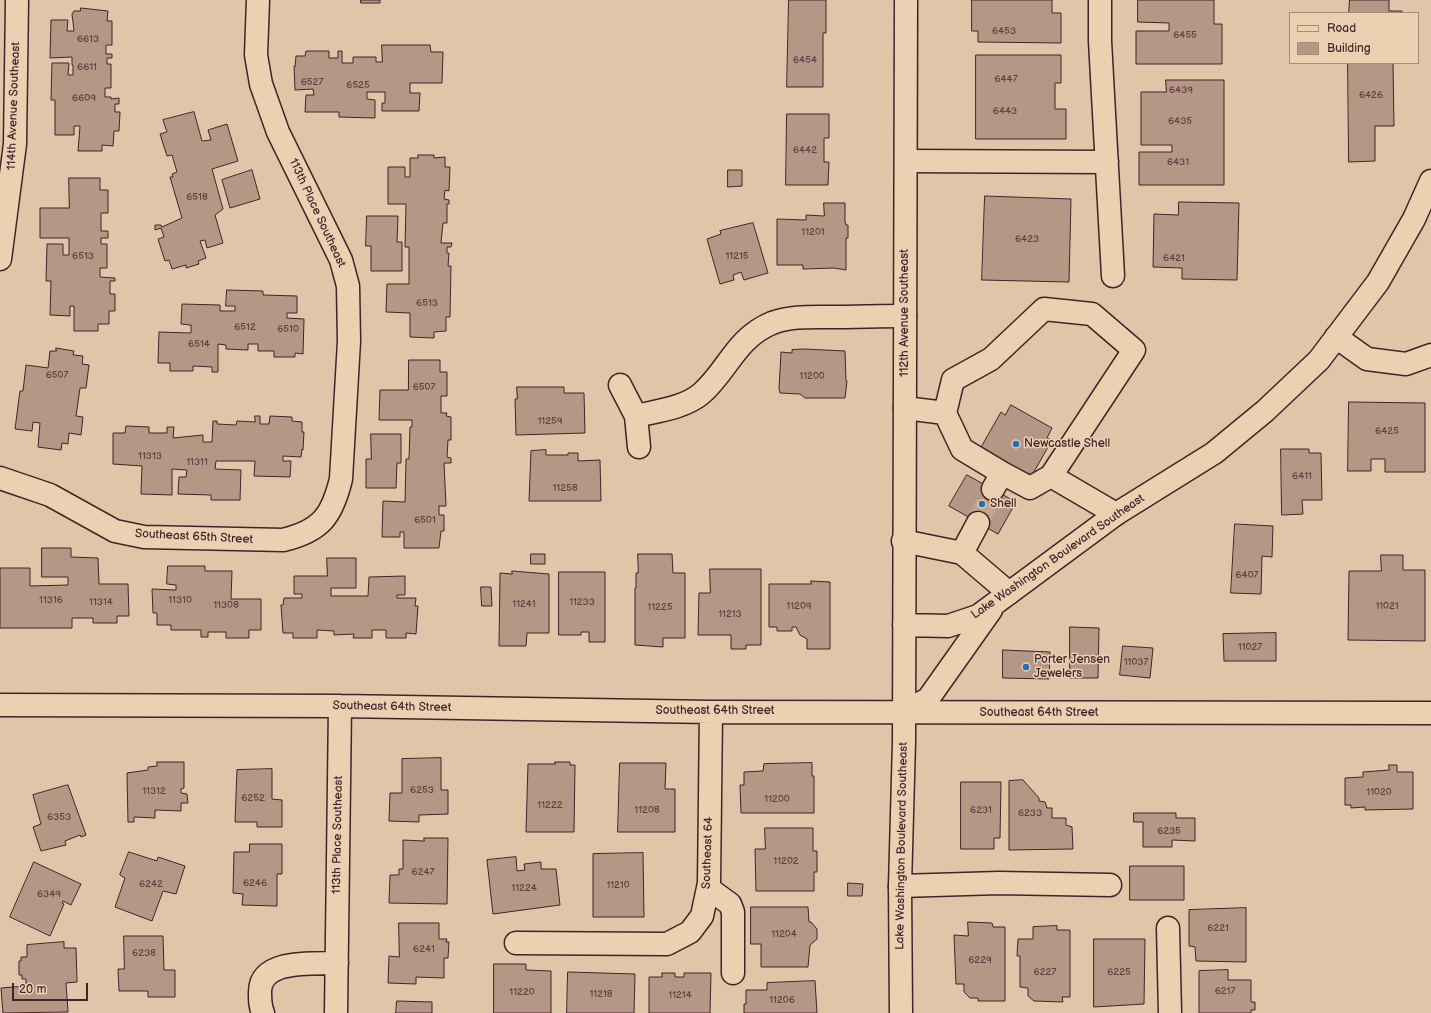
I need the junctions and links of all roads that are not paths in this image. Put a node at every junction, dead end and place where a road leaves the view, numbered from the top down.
1 (17, 0) edge
2 (258, 0) edge
3 (906, 0) edge
4 (1100, 0) edge
5 (906, 161) junction
6 (1107, 162) junction
7 (1431, 181) edge
8 (5, 187) edge
9 (0, 259) edge
10 (1113, 276) dead end
11 (905, 316) junction
12 (1336, 337) junction
13 (1431, 355) edge
14 (620, 385) dead end
15 (905, 408) junction
16 (945, 413) junction
17 (636, 416) junction
18 (639, 447) dead end
19 (1051, 476) junction
20 (0, 478) edge
21 (1116, 514) junction
22 (978, 523) tunnel mouth
23 (303, 536) joint
24 (903, 541) junction
25 (962, 553) junction
26 (1003, 597) junction
27 (904, 625) junction
28 (0, 705) edge
29 (340, 706) junction
30 (711, 712) junction
31 (904, 712) junction
32 (1431, 713) edge
33 (1110, 885) dead end
34 (900, 886) junction
35 (708, 888) junction
36 (1168, 928) dead end
37 (516, 943) dead end
38 (337, 963) junction
39 (734, 973) dead end
40 (263, 1013) edge
41 (336, 1013) edge
42 (901, 1013) edge
43 (1170, 1013) edge

1 - 8 street, 114th Avenue Southeast
2 - 23 street, 113th Place Southeast
3 - 5 street, 112th Avenue Southeast
4 - 6 street
5 - 6 street
5 - 11 street, 112th Avenue Southeast
6 - 10 street
7 - 12 street, Lake Washington Boulevard Southeast
8 - 9 street, 114th Avenue Southeast
11 - 15 street, 112th Avenue Southeast
11 - 17 street
12 - 13 street
12 - 21 street, Lake Washington Boulevard Southeast
14 - 17 street
15 - 16 street
15 - 24 street, 112th Avenue Southeast
16 - 19 street
16 - 19 street
17 - 18 street
19 - 21 street
20 - 23 street, Southeast 65th Street
21 - 26 street, Lake Washington Boulevard Southeast
22 - 25 street
24 - 25 street
24 - 27 street, 112th Avenue Southeast
25 - 26 street
26 - 27 street, Lake Washington Boulevard Southeast
26 - 31 street
27 - 31 street, Lake Washington Boulevard Southeast
28 - 29 street, Southeast 64th Street
29 - 30 street, Southeast 64th Street
29 - 38 street, 113th Place Southeast
30 - 31 street, Southeast 64th Street
30 - 35 street, Southeast 64
31 - 32 street, Southeast 64th Street
31 - 34 street, Lake Washington Boulevard Southeast
33 - 34 street
34 - 42 street, Lake Washington Boulevard Southeast
35 - 37 street, Southeast 64
35 - 39 street
36 - 43 street
38 - 40 street
38 - 41 street, 113th Place Southeast

